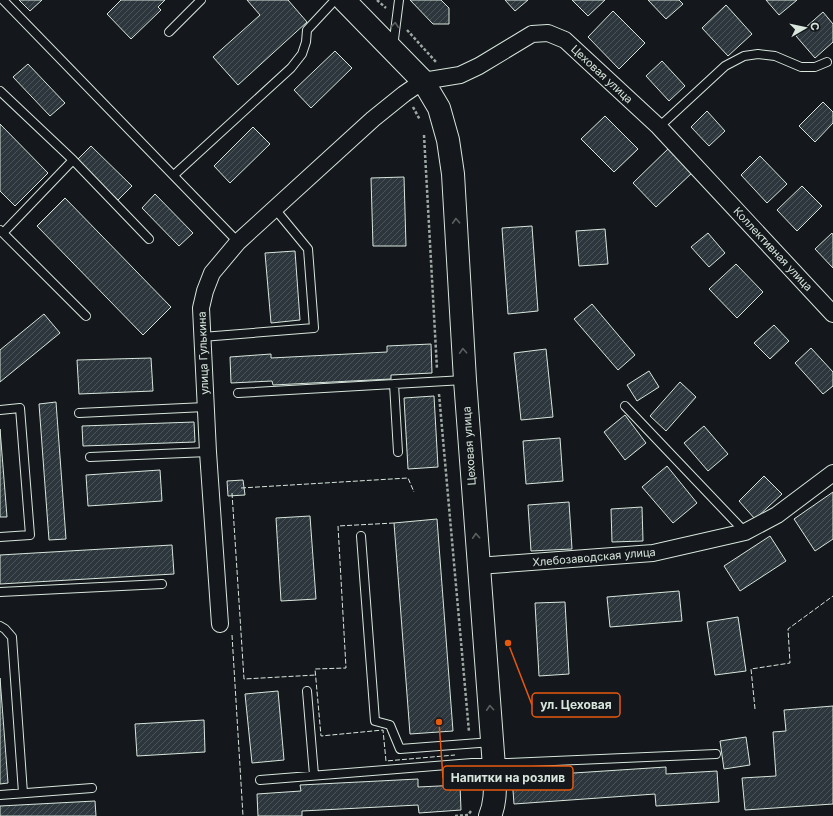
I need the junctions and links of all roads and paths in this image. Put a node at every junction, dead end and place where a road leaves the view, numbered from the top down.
1 (3, 0) edge
2 (201, 0) edge
3 (335, 0) edge
4 (344, 0) edge
5 (377, 0) edge
6 (398, 0) edge
7 (396, 19) junction
8 (169, 32) dead end
9 (393, 49) junction
10 (828, 62) dead end
11 (449, 77) junction
12 (423, 81) junction
13 (0, 91) edge
14 (404, 94) junction
15 (421, 124) dead end
16 (659, 127) junction
17 (423, 129) dead end
18 (73, 160) junction
19 (174, 175) junction
20 (713, 184) joint
21 (275, 209) junction
22 (2, 231) edge
23 (149, 239) dead end
24 (238, 242) junction
25 (833, 314) edge
26 (86, 316) dead end
27 (202, 337) junction
28 (465, 380) junction
29 (437, 381) junction
30 (394, 384) junction
31 (238, 393) dead end
32 (205, 406) junction
33 (625, 406) dead end
34 (0, 410) edge
35 (79, 413) dead end
36 (208, 452) junction
37 (398, 452) dead end
38 (90, 457) dead end
39 (833, 473) edge
40 (745, 532) junction
41 (361, 536) dead end
42 (0, 537) edge
43 (478, 566) junction
44 (162, 584) dead end
45 (0, 592) edge
46 (220, 624) dead end
47 (0, 626) edge
48 (307, 691) dead end
49 (492, 742) junction
50 (470, 744) junction
51 (716, 754) dead end
52 (494, 764) junction
53 (314, 775) junction
54 (260, 780) dead end
55 (92, 788) dead end
56 (23, 793) junction
57 (0, 795) edge
58 (483, 811) edge
59 (455, 816) edge

1 - 19 lane
2 - 8 lane
3 - 19 lane
4 - 9 main road, Цеховая улица
5 - 7 path
6 - 7 lane
9 -> 7 lane
7 - 11 path
9 - 12 main road, Цеховая улица
10 - 16 lane
11 - 12 street, Цеховая улица
11 - 16 street, Цеховая улица
12 - 14 street, улица Гулькина
28 -> 12 main road, Цеховая улица
13 - 18 lane
14 - 15 path
14 - 21 street, улица Гулькина
16 - 20 street, Цеховая улица
17 - 29 path
18 - 22 lane
18 - 23 lane
19 - 24 lane
20 - 25 street, Коллективная улица
21 - 24 street, улица Гулькина
21 - 27 lane
22 - 26 lane
24 - 27 street, улица Гулькина
27 - 32 street, улица Гулькина
28 - 29 lane
43 -> 28 main road, Цеховая улица
29 - 30 lane
29 - 50 path
30 - 31 lane
30 - 37 lane
32 - 35 lane
32 - 36 street, улица Гулькина
33 - 40 lane
34 - 42 lane
36 - 38 lane
36 - 46 street, улица Гулькина
39 - 40 street, Хлебозаводская улица
40 - 43 street, Хлебозаводская улица
41 - 50 lane
49 -> 43 main road, Цеховая улица
44 - 45 lane
47 - 56 lane
48 - 53 lane
49 - 50 lane
49 - 52 main road, Цеховая улица
51 - 52 lane
52 - 53 lane
52 - 58 main road, Цеховая улица
53 - 54 lane
55 - 56 lane
56 - 57 lane
58 - 59 path

